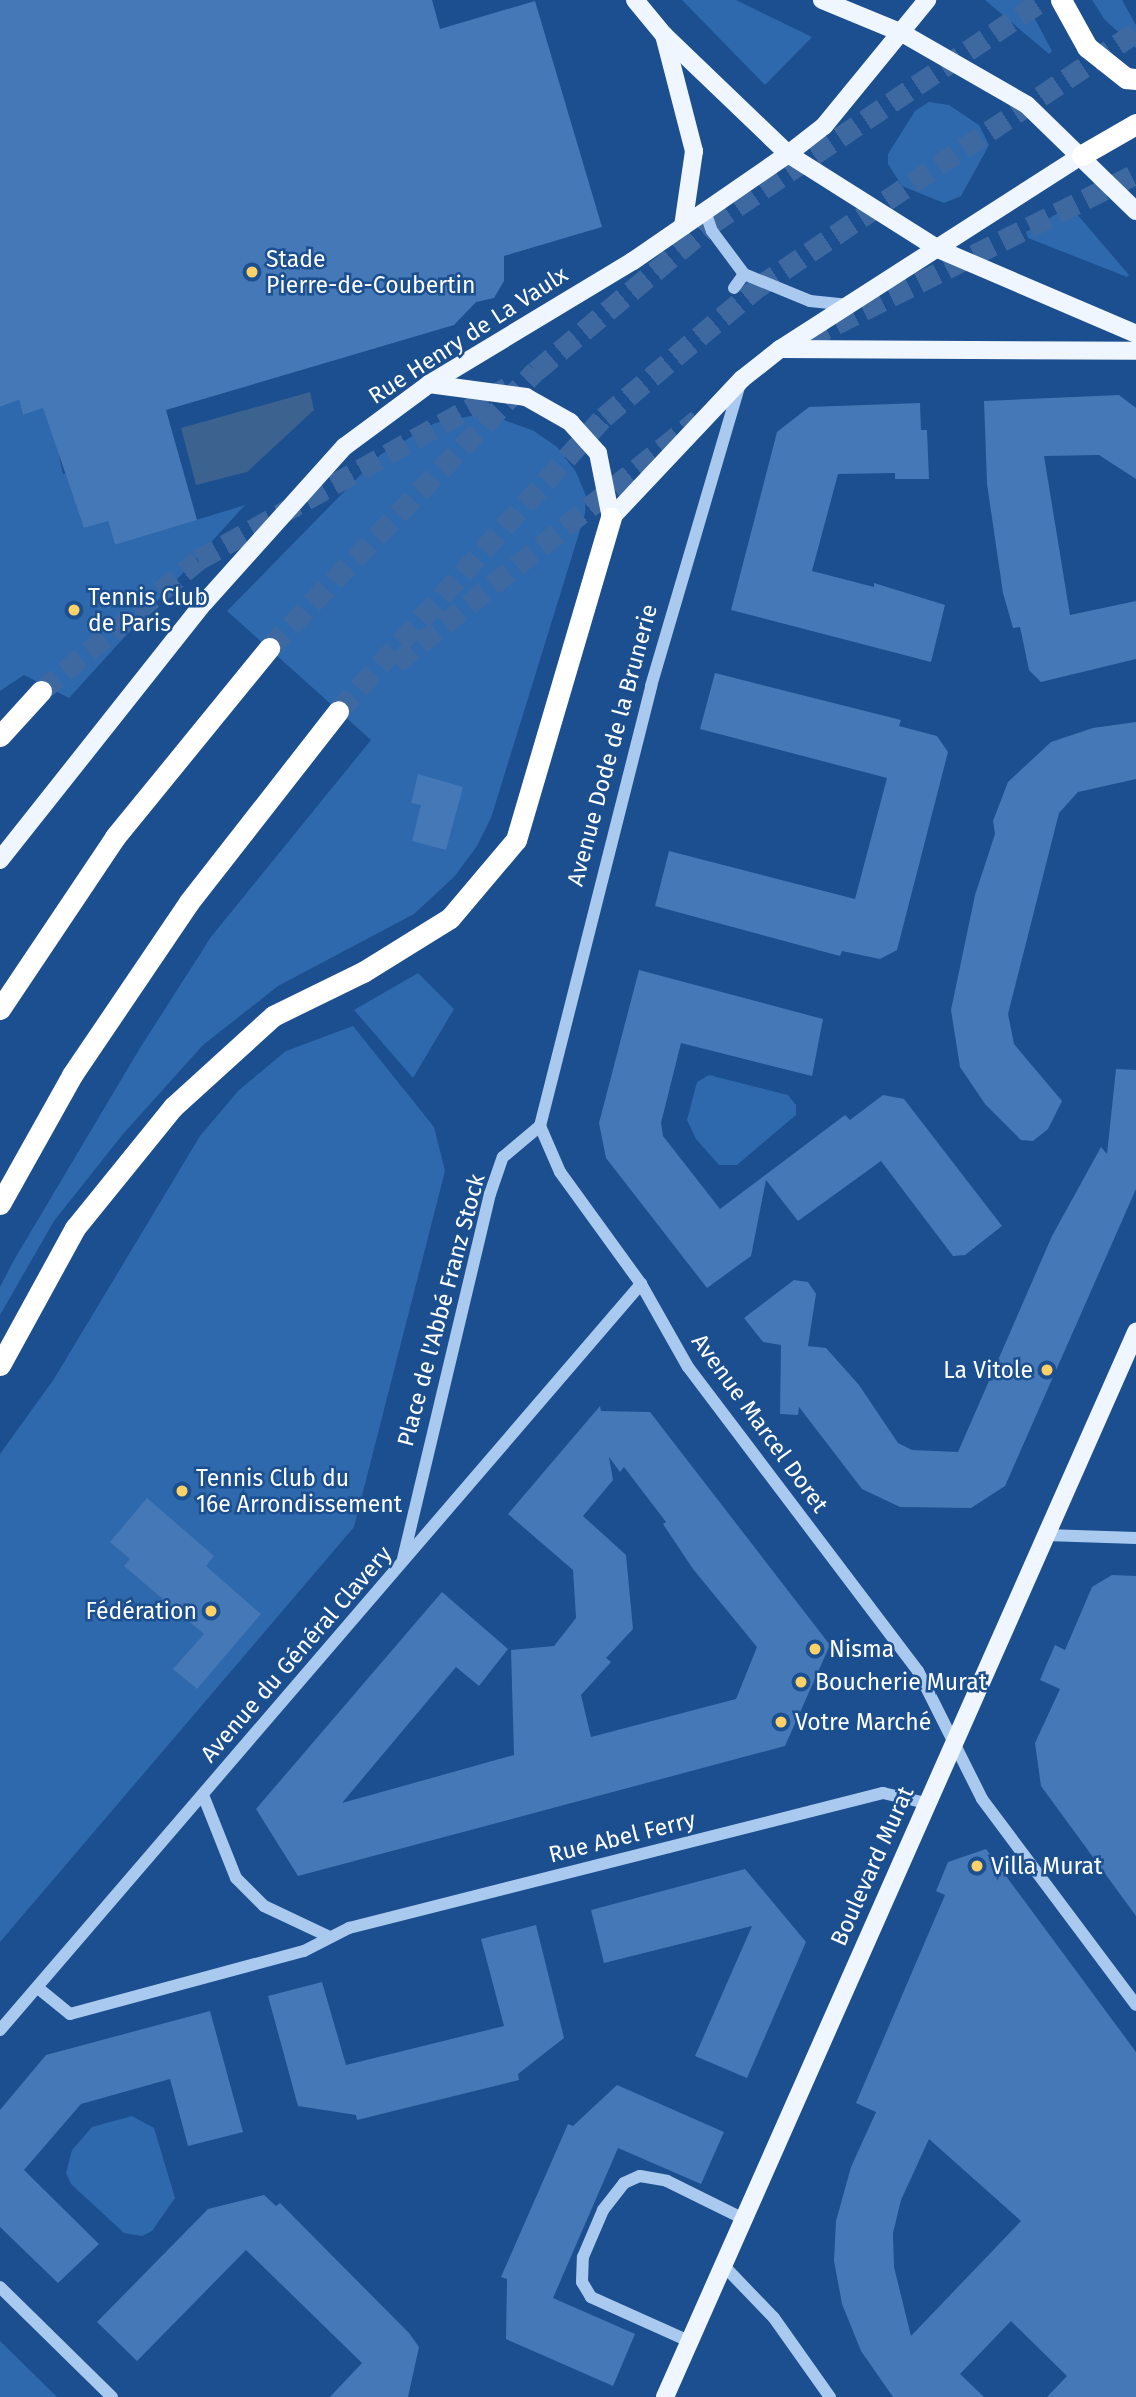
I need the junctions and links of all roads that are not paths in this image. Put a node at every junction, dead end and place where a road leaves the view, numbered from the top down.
1 (635, 0) edge
2 (822, 0) edge
3 (927, 0) edge
4 (1061, 0) edge
5 (902, 33) junction
6 (664, 36) junction
7 (1136, 79) edge
8 (1136, 124) edge
9 (788, 154) junction
10 (1082, 155) junction
11 (705, 211) junction
12 (1136, 211) edge
13 (683, 226) junction
14 (938, 249) junction
15 (744, 274) junction
16 (734, 288) dead end
17 (849, 305) junction
18 (1136, 334) edge
19 (780, 349) junction
20 (1136, 351) edge
21 (742, 379) junction
22 (429, 384) junction
23 (611, 518) junction
24 (269, 648) tunnel mouth
25 (41, 691) tunnel mouth
26 (338, 711) tunnel mouth
27 (0, 736) edge
28 (0, 860) edge
29 (0, 1009) edge
30 (540, 1126) junction
31 (0, 1204) edge
32 (641, 1284) junction
33 (1136, 1332) edge
34 (0, 1365) edge
35 (1046, 1535) junction
36 (1136, 1538) edge
37 (402, 1562) junction
38 (953, 1740) junction
39 (203, 1795) junction
40 (926, 1803) junction
41 (330, 1937) junction
42 (38, 1988) junction
43 (1136, 2005) edge
44 (0, 2030) edge
45 (744, 2219) junction
46 (724, 2266) junction
47 (0, 2287) edge
48 (691, 2342) junction
49 (112, 2397) edge
50 (665, 2397) edge
51 (830, 2397) edge

1 - 6 main road
2 - 5 main road
3 - 5 main road, Rue Henry de La Vaulx
4 - 7 highway
5 - 9 main road, Rue Henry de La Vaulx
5 - 10 main road
6 - 9 main road
6 - 13 main road
8 - 10 highway
9 - 11 main road, Rue Henry de La Vaulx
9 - 14 main road
10 - 12 main road
10 - 14 main road
11 - 13 main road, Rue Henry de La Vaulx
11 - 15 street
13 - 22 main road, Rue Henry de La Vaulx
14 - 17 main road
14 - 18 main road
15 - 16 street
15 - 17 street
17 - 19 main road
19 - 20 main road
19 - 21 main road
21 - 23 main road
21 - 30 street, Avenue Dode de la Brunerie
22 - 23 main road
22 - 28 main road, Rue Henry de La Vaulx
23 - 34 highway
24 - 29 highway
25 - 27 highway
26 - 31 highway
30 - 32 street, Avenue Marcel Doret
30 - 37 street, Place de l'Abbé Franz Stock
32 - 37 street, Avenue du Général Clavery
32 - 38 street, Avenue Marcel Doret
33 - 35 main road, Boulevard Murat
35 - 36 street
35 - 38 main road, Boulevard Murat
37 - 39 street, Avenue du Général Clavery
38 - 40 main road, Boulevard Murat
38 - 43 street, Avenue Marcel Doret
39 - 41 street
39 - 42 street, Avenue du Général Clavery
40 - 41 street, Rue Abel Ferry
40 - 45 main road, Boulevard Murat
41 - 42 street, Rue Abel Ferry
42 - 44 street, Avenue du Général Clavery
45 - 46 main road, Boulevard Murat
45 - 48 street
46 - 48 main road
46 - 51 street
47 - 49 street
48 - 50 main road

